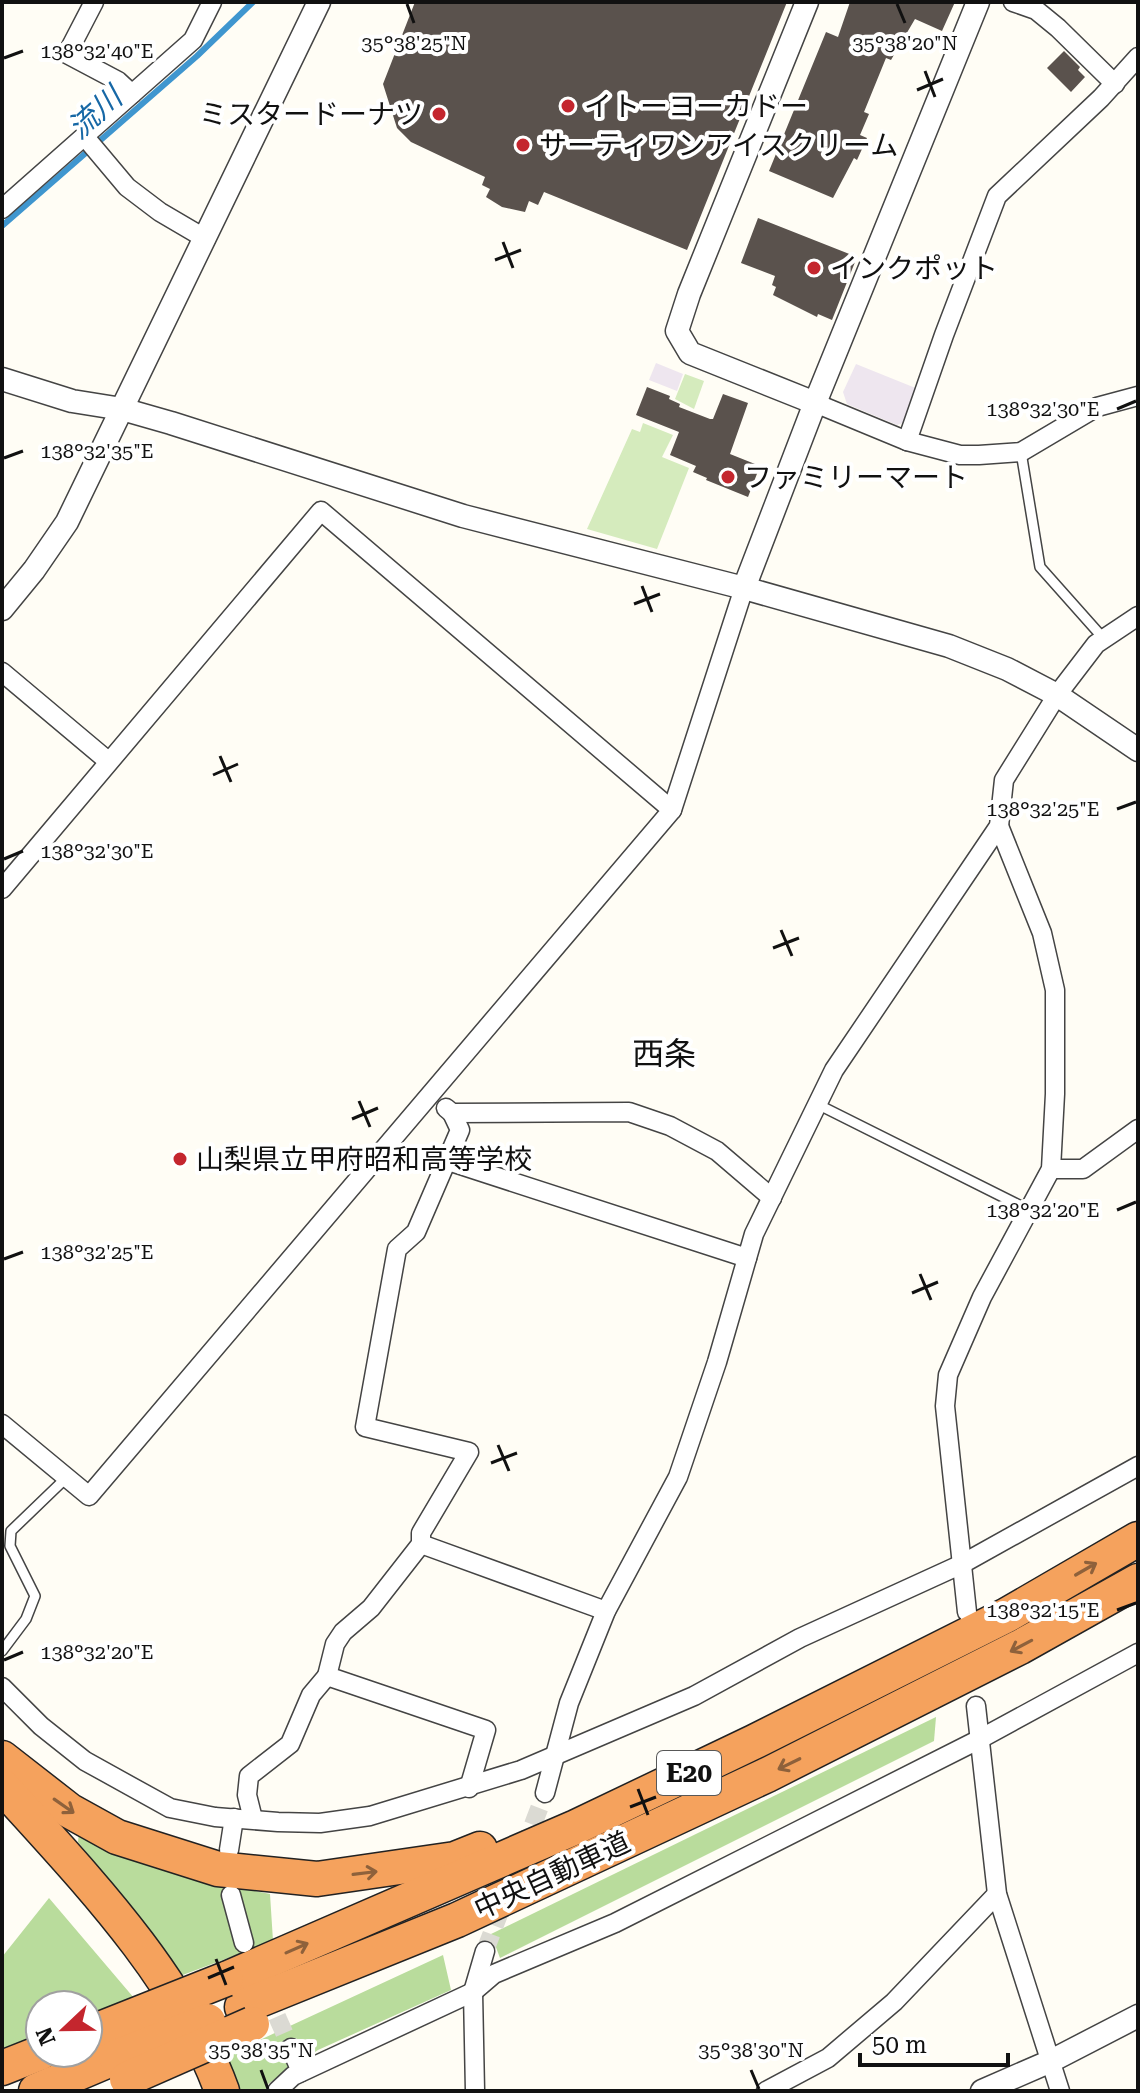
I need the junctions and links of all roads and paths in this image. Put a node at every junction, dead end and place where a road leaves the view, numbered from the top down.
1 (94, 2) edge
2 (212, 2) edge
3 (319, 2) edge
4 (807, 2) edge
5 (978, 2) edge
6 (1013, 2) edge
7 (1138, 57) edge
8 (1115, 84) junction
9 (132, 94) junction
10 (85, 137) junction
11 (2, 208) edge
12 (206, 239) junction
13 (2, 379) edge
14 (1138, 396) edge
15 (815, 403) junction
16 (122, 409) junction
17 (907, 441) junction
18 (1021, 452) junction
19 (744, 588) junction
20 (2, 609) edge
21 (1138, 616) edge
22 (1104, 639) junction
23 (2, 672) edge
24 (1057, 695) junction
25 (1138, 750) edge
26 (108, 761) junction
27 (672, 810) junction
28 (999, 826) junction
29 (2, 889) edge
30 (430, 1097) junction
31 (817, 1104) junction
32 (452, 1113) junction
33 (1138, 1129) edge
34 (448, 1161) junction
35 (1051, 1169) junction
36 (772, 1198) junction
37 (1029, 1210) junction
38 (747, 1258) junction
39 (2, 1424) edge
40 (1138, 1466) edge
41 (66, 1478) junction
42 (7, 1532) edge
43 (1138, 1539) edge
44 (421, 1544) junction
45 (962, 1564) junction
46 (1138, 1581) edge
47 (606, 1611) junction
48 (967, 1612) dead end
49 (2, 1651) edge
50 (1138, 1653) edge
51 (911, 1664) junction
52 (327, 1676) junction
53 (2, 1687) edge
54 (976, 1706) dead end
55 (978, 1740) junction
56 (554, 1755) junction
57 (2, 1758) edge
58 (2, 1786) edge
59 (469, 1788) junction
60 (545, 1793) tunnel mouth
61 (2, 1812) edge
62 (234, 1818) junction
63 (253, 1819) junction
64 (229, 1850) dead end
65 (997, 1894) junction
66 (231, 1895) dead end
67 (244, 1943) dead end
68 (485, 1951) tunnel mouth
69 (473, 1992) junction
70 (240, 2003) junction
71 (1138, 2016) edge
72 (291, 2048) tunnel mouth
73 (108, 2050) edge
74 (24, 2059) edge
75 (1051, 2061) junction
76 (2, 2068) edge
77 (301, 2072) junction
78 (36, 2091) edge
79 (95, 2091) edge
80 (200, 2091) edge
81 (222, 2091) edge
82 (277, 2091) edge
83 (475, 2091) edge
84 (766, 2091) edge
85 (982, 2091) edge
86 (1060, 2091) edge

1 - 9 street
2 - 9 street
3 - 12 street
4 - 15 street
5 - 15 street
6 - 8 street
7 - 8 street
8 - 17 street
9 - 10 street
10 - 11 street
10 - 12 street
12 - 16 street
13 - 16 street
14 - 18 street
15 - 17 street
15 - 19 street
16 - 19 street
16 - 20 street
17 - 18 street
18 - 22 lane
19 - 24 street
19 - 27 street
21 - 22 street
22 - 24 street
23 - 26 street
24 - 25 street
24 - 28 street
26 - 27 street
26 - 29 street
27 - 30 street
28 - 31 street
28 - 35 street
30 - 32 street
30 - 41 street
31 - 36 street
31 - 37 lane
32 - 34 street
32 - 36 street
33 - 35 street
34 - 38 street
34 - 44 street
35 - 37 street
36 - 38 street
37 - 45 street
38 - 47 street
39 - 41 street
40 - 45 street
41 - 42 lane
42 - 49 lane
51 -> 43 highway, 中央自動車道 / E20
44 - 47 street
44 - 52 street
45 - 48 street
45 - 56 street
46 -> 70 highway, 中央自動車道 / E20
47 - 56 street
50 - 55 street
57 -> 51 highway
70 -> 51 highway, 中央自動車道 / E20
52 - 59 street
52 - 63 street
53 - 62 street
54 - 55 street
55 - 65 street
55 - 69 street
56 - 59 street
56 - 60 street
58 - 81 highway
59 - 63 street
61 - 80 highway
62 - 63 street
62 - 64 street
65 - 75 street
65 - 84 street
66 - 67 street
68 - 69 street
69 - 77 street
69 - 83 street
70 - 73 highway, 中央自動車道 / E20, bridge
70 - 73 highway, bridge
71 - 75 street
72 - 77 street
73 - 78 highway, 中央自動車道 / E20
73 - 79 highway
74 - 76 highway
75 - 85 street
75 - 86 street
77 - 82 street

